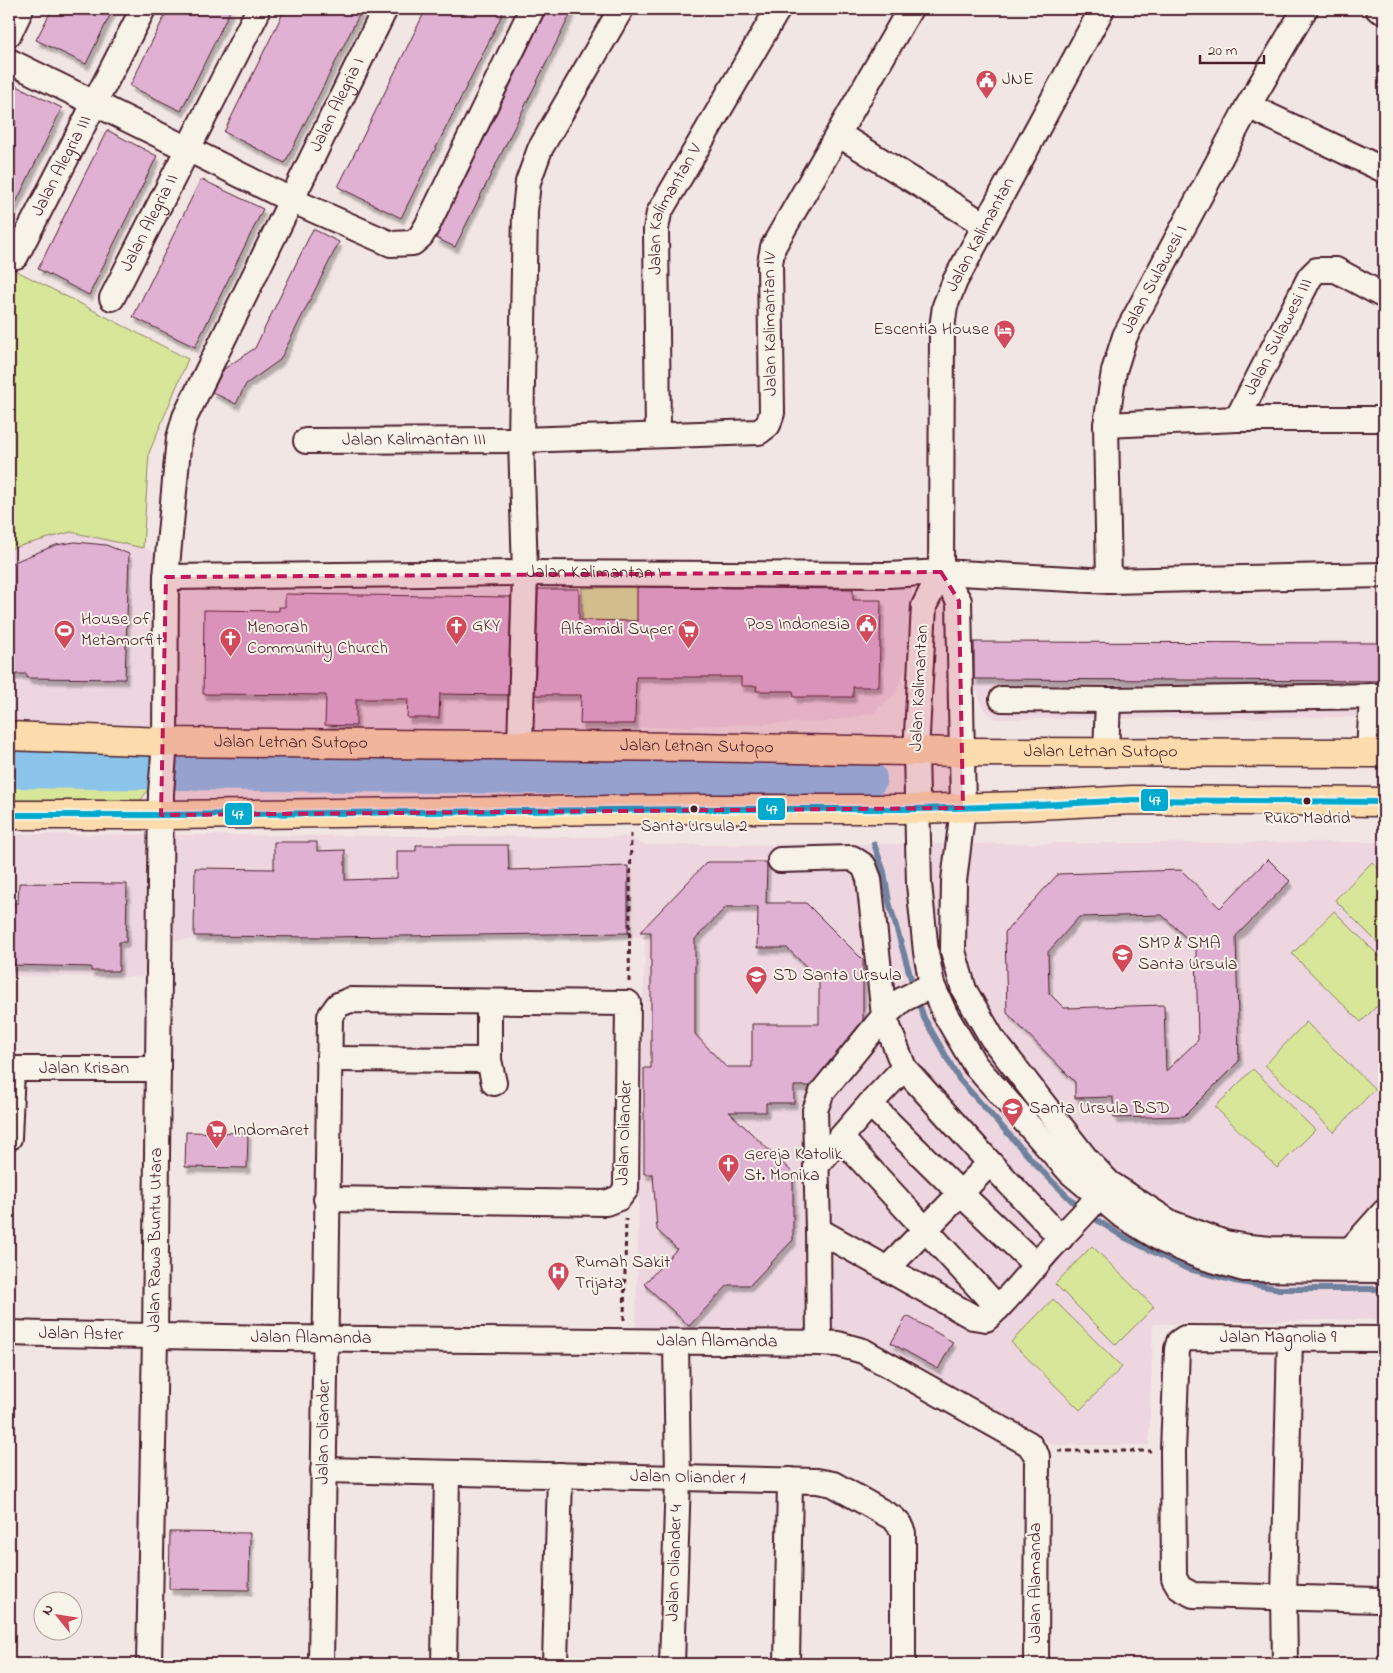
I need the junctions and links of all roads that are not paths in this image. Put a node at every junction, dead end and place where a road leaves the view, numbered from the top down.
1 (21, 9) edge
2 (143, 9) edge
3 (384, 9) edge
4 (532, 9) edge
5 (621, 9) edge
6 (778, 9) edge
7 (910, 9) edge
8 (1102, 9) edge
9 (1306, 9) edge
10 (1378, 9) edge
11 (1384, 12) edge
12 (256, 15) dead end
13 (9, 34) edge
14 (9, 62) edge
15 (95, 103) junction
16 (1248, 106) junction
17 (838, 134) junction
18 (188, 148) junction
19 (1384, 170) edge
20 (291, 200) junction
21 (986, 225) junction
22 (16, 256) dead end
23 (1384, 296) edge
24 (112, 298) dead end
25 (1237, 419) junction
26 (1384, 419) edge
27 (1106, 425) junction
28 (658, 435) junction
29 (521, 440) junction
30 (306, 441) dead end
31 (942, 572) junction
32 (525, 573) junction
33 (1384, 575) edge
34 (166, 577) junction
35 (1109, 581) junction
36 (1378, 696) edge
37 (1002, 699) dead end
38 (1108, 700) junction
39 (9, 736) edge
40 (520, 746) junction
41 (164, 752) junction
42 (916, 752) junction
43 (962, 752) junction
44 (1377, 753) edge
45 (1106, 754) junction
46 (1384, 802) edge
47 (161, 804) junction
48 (964, 808) junction
49 (916, 809) junction
50 (9, 814) edge
51 (780, 860) dead end
52 (918, 991) junction
53 (489, 1002) junction
54 (884, 1016) junction
55 (329, 1059) junction
56 (904, 1068) junction
57 (10, 1069) edge
58 (158, 1069) junction
59 (870, 1104) junction
60 (9, 1138) edge
61 (841, 1138) junction
62 (990, 1163) junction
63 (816, 1166) junction
64 (960, 1194) junction
65 (326, 1199) junction
66 (1096, 1200) junction
67 (1384, 1212) edge
68 (925, 1229) junction
69 (818, 1230) junction
70 (1061, 1238) junction
71 (1384, 1250) edge
72 (1350, 1260) junction
73 (1036, 1265) junction
74 (887, 1269) junction
75 (1384, 1270) edge
76 (998, 1308) junction
77 (9, 1333) edge
78 (155, 1337) junction
79 (324, 1338) junction
80 (1290, 1338) junction
81 (1384, 1339) edge
82 (676, 1342) junction
83 (819, 1343) junction
84 (323, 1470) junction
85 (447, 1472) junction
86 (560, 1475) junction
87 (678, 1478) junction
88 (790, 1480) junction
89 (1284, 1597) junction
90 (1384, 1598) edge
91 (149, 1664) edge
92 (321, 1664) edge
93 (444, 1664) edge
94 (556, 1664) edge
95 (672, 1664) edge
96 (787, 1664) edge
97 (903, 1664) edge
98 (1036, 1664) edge
99 (1285, 1664) edge

1 - 13 street
2 - 15 street, Jalan Alegria III
3 - 20 street, Jalan Alegria I
4 - 20 street
5 - 29 street
6 - 28 street, Jalan Kalimantan V
7 - 17 street, Jalan Kalimantan IV
8 - 21 street, Jalan Kalimantan
9 - 16 street, Jalan Sulawesi I
10 - 11 street
12 - 18 street, Jalan Alegria II
14 - 15 street
15 - 18 street
15 - 22 street, Jalan Alegria III
16 - 19 street
16 - 27 street, Jalan Sulawesi I
17 - 21 street
17 - 28 street, Jalan Kalimantan IV
18 - 20 street
18 - 24 street, Jalan Alegria II
20 - 34 street, Jalan Alegria I
21 - 31 street, Jalan Kalimantan
23 - 25 street, Jalan Sulawesi III
25 - 26 street
25 - 27 street
27 - 35 street, Jalan Sulawesi I
28 - 29 street, Jalan Kalimantan IV
29 - 30 street, Jalan Kalimantan III
29 - 32 street
31 - 32 street, Jalan Kalimantan I
31 - 35 street, Jalan Kalimantan I
31 - 42 street, Jalan Kalimantan
31 - 43 street, Jalan Kalimantan
32 - 34 street, Jalan Kalimantan I
32 - 40 street
33 - 35 street, Jalan Kalimantan I
34 - 41 street, Jalan Rawa Buntu Utara
36 - 38 street
36 - 44 street
37 - 38 street
38 - 45 street
39 - 41 main road, Jalan Letnan Sutopo
40 - 41 main road, Jalan Letnan Sutopo
40 - 42 main road, Jalan Letnan Sutopo
41 - 47 street, Jalan Rawa Buntu Utara
42 - 43 main road, Jalan Letnan Sutopo
42 - 49 street, Jalan Kalimantan
43 - 45 main road, Jalan Letnan Sutopo
43 - 48 street, Jalan Kalimantan
44 - 45 main road, Jalan Letnan Sutopo
46 - 48 main road
47 - 49 main road
47 - 50 main road
47 - 58 street, Jalan Rawa Buntu Utara
48 - 49 main road
48 - 66 street, Jalan Kalimantan
49 - 52 street, Jalan Kalimantan
51 - 54 street
52 - 54 street
52 - 66 street, Jalan Kalimantan
53 - 55 street, Jalan Oliander
53 - 55 street
53 - 65 street, Jalan Oliander
54 - 56 street
54 - 63 street
55 - 65 street, Jalan Oliander
56 - 59 street
56 - 62 street
57 - 58 street, Jalan Krisan
57 - 60 street
58 - 78 street, Jalan Rawa Buntu Utara
59 - 61 street
59 - 64 street
61 - 63 street
61 - 68 street
62 - 64 street
62 - 70 street
63 - 69 street
64 - 68 street
64 - 73 street
65 - 79 street, Jalan Oliander
66 - 70 street
66 - 72 street
67 - 72 street
68 - 74 street
68 - 76 street
69 - 74 street
69 - 83 street
70 - 73 street
71 - 72 street
72 - 75 street
73 - 76 street
74 - 76 street
77 - 78 street, Jalan Aster
78 - 79 street, Jalan Alamanda
78 - 91 street, Jalan Rawa Buntu Utara
79 - 82 street, Jalan Alamanda
79 - 84 street, Jalan Oliander
80 - 81 street, Jalan Magnolia 9
80 - 89 street
80 - 89 street, Jalan Magnolia 9
82 - 83 street, Jalan Alamanda
82 - 87 street, Jalan Oliander 4
83 - 98 street, Jalan Alamanda
84 - 85 street, Jalan Oliander 1
84 - 92 street, Jalan Oliander
85 - 86 street, Jalan Oliander 1
85 - 93 street
86 - 87 street, Jalan Oliander 1
86 - 94 street
87 - 88 street, Jalan Oliander 1
87 - 95 street, Jalan Oliander 4
88 - 96 street
88 - 97 street, Jalan Oliander 1
89 - 90 street
89 - 99 street

